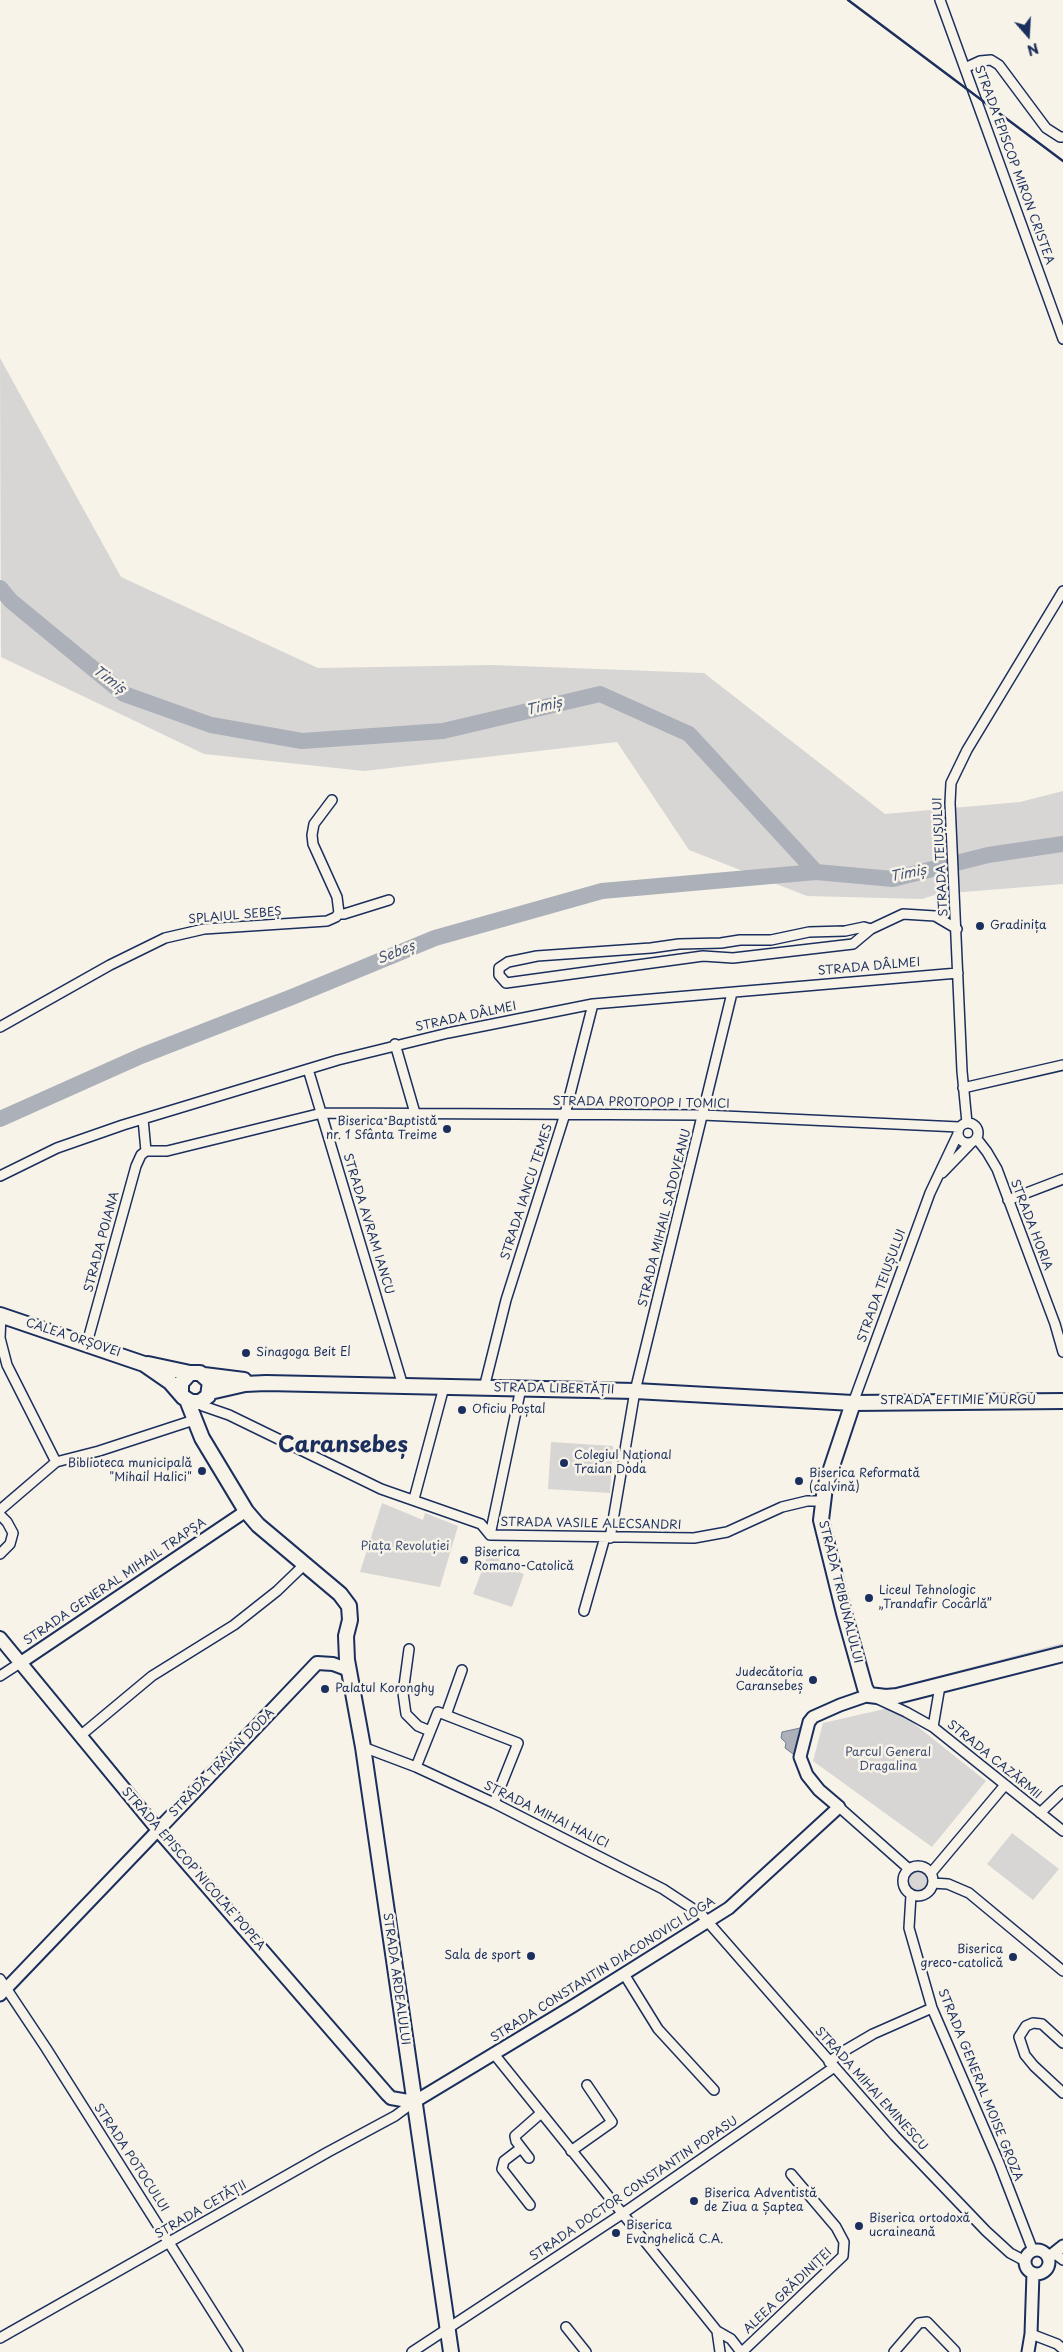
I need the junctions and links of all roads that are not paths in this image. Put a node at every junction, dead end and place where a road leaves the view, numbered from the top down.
1 (940, 0) edge
2 (965, 68) junction
3 (1063, 136) edge
4 (1063, 339) edge
5 (1063, 591) edge
6 (332, 800) dead end
7 (389, 900) dead end
8 (338, 914) junction
9 (871, 929) junction
10 (957, 929) junction
11 (958, 973) junction
12 (732, 993) junction
13 (593, 1004) junction
14 (0, 1027) edge
15 (395, 1044) junction
16 (1063, 1065) edge
17 (308, 1069) junction
18 (963, 1088) junction
19 (322, 1113) junction
20 (416, 1113) junction
21 (565, 1114) junction
22 (703, 1115) junction
23 (143, 1119) junction
24 (961, 1128) junction
25 (974, 1141) junction
26 (146, 1151) junction
27 (0, 1176) edge
28 (937, 1178) junction
29 (1063, 1179) edge
30 (1008, 1200) junction
31 (0, 1315) edge
32 (87, 1343) junction
33 (1063, 1352) edge
34 (144, 1364) junction
35 (197, 1374) junction
36 (255, 1383) junction
37 (403, 1386) junction
38 (444, 1387) junction
39 (484, 1388) junction
40 (521, 1388) junction
41 (635, 1391) junction
42 (184, 1396) junction
43 (206, 1399) junction
44 (1063, 1400) edge
45 (853, 1403) junction
46 (196, 1424) junction
47 (56, 1462) junction
48 (414, 1499) junction
49 (822, 1501) junction
50 (0, 1510) edge
51 (246, 1511) junction
52 (0, 1515) edge
53 (490, 1535) junction
54 (608, 1538) junction
55 (0, 1554) edge
56 (306, 1564) junction
57 (584, 1611) dead end
58 (0, 1638) edge
59 (409, 1649) dead end
60 (1063, 1654) edge
61 (20, 1662) junction
62 (349, 1670) junction
63 (462, 1670) dead end
64 (0, 1676) edge
65 (940, 1686) junction
66 (869, 1695) junction
67 (442, 1713) junction
68 (933, 1727) junction
69 (430, 1731) junction
70 (80, 1736) junction
71 (363, 1747) junction
72 (416, 1767) junction
73 (1005, 1785) junction
74 (1063, 1791) edge
75 (494, 1803) junction
76 (839, 1807) junction
77 (1040, 1813) junction
78 (158, 1830) junction
79 (1063, 1831) edge
80 (909, 1869) junction
81 (931, 1873) junction
82 (933, 1883) junction
83 (911, 1895) junction
84 (709, 1922) junction
85 (1063, 1972) edge
86 (624, 1974) junction
87 (2, 1988) edge
88 (932, 2008) junction
89 (1063, 2043) edge
90 (494, 2054) junction
91 (831, 2065) junction
92 (587, 2085) dead end
93 (714, 2090) dead end
94 (1063, 2093) edge
95 (414, 2102) junction
96 (540, 2114) junction
97 (521, 2148) junction
98 (571, 2151) junction
99 (529, 2158) dead end
100 (792, 2174) dead end
101 (530, 2205) dead end
102 (622, 2214) junction
103 (170, 2242) junction
104 (1057, 2254) edge
105 (1029, 2256) junction
106 (1033, 2273) junction
107 (566, 2327) dead end
108 (447, 2328) junction
109 (717, 2331) junction
110 (1031, 2334) junction
111 (0, 2338) edge
112 (731, 2340) junction
113 (1063, 2349) edge
114 (717, 2351) edge
115 (954, 2351) edge
116 (238, 2352) edge
117 (412, 2352) edge
118 (451, 2352) edge
119 (586, 2352) edge
120 (742, 2352) edge
121 (894, 2352) edge
122 (1028, 2352) edge

1 - 2 street, STRADA EPISCOP MIRON CRISTEA
2 - 3 street
2 - 4 street, STRADA EPISCOP MIRON CRISTEA
5 - 10 street, STRADA TEIUȘULUI
6 - 8 street
7 - 8 street, SPLAIUL SEBEȘ
8 - 14 street, SPLAIUL SEBEȘ
9 - 9 street
9 - 10 street
10 - 11 street, STRADA TEIUȘULUI
11 - 12 street, STRADA DÂLMEI
11 - 18 street, STRADA TEIUȘULUI
12 - 13 street, STRADA DÂLMEI
12 - 22 street, STRADA MIHAIL SADOVEANU
13 - 15 street, STRADA DÂLMEI
13 - 21 street, STRADA IANCU TEMES
15 - 17 street, STRADA DÂLMEI
15 - 20 street
16 - 18 street
17 - 19 street, STRADA AVRAM IANCU
17 - 23 street, STRADA DÂLMEI
18 - 24 street, STRADA TEIUȘULUI
19 - 20 street, STRADA PROTOPOP I TOMICI
19 - 26 street, STRADA PROTOPOP I TOMICI
19 - 37 street, STRADA AVRAM IANCU
20 - 21 street, STRADA PROTOPOP I TOMICI
21 - 22 street, STRADA PROTOPOP I TOMICI
21 - 39 street, STRADA IANCU TEMES
22 - 24 street, STRADA PROTOPOP I TOMICI
22 - 41 street, STRADA MIHAIL SADOVEANU
23 - 26 street
23 - 27 street, STRADA DÂLMEI
24 - 25 street
24 - 25 street, STRADA HORIA
24 - 28 street, STRADA TEIUȘULUI
25 - 28 street, STRADA TEIUȘULUI
25 - 30 street, STRADA HORIA
26 - 32 street, STRADA POIANA
28 - 45 street, STRADA TEIUȘULUI
29 - 30 street
30 - 33 street, STRADA HORIA
31 - 32 main road, CALEA ORȘOVEI
31 - 47 street
32 - 34 main road, CALEA ORȘOVEI
34 - 35 main road, CALEA ORȘOVEI
34 - 42 main road, CALEA ORȘOVEI
35 - 36 main road, STRADA LIBERTĂȚII
35 - 42 main road
35 - 43 main road
36 - 37 main road, STRADA LIBERTĂȚII
36 - 43 main road, STRADA LIBERTĂȚII
37 - 38 main road, STRADA LIBERTĂȚII
38 - 39 main road, STRADA LIBERTĂȚII
38 - 48 street
39 - 40 main road, STRADA LIBERTĂȚII
40 - 41 main road, STRADA LIBERTĂȚII
40 - 53 street
41 - 45 main road, STRADA LIBERTĂȚII
41 - 54 street, STRADA MIHAIL SADOVEANU
42 - 43 main road
42 - 46 main road
43 - 46 main road
43 - 48 street, STRADA VASILE ALECSANDRI
44 - 45 main road, STRADA EFTIMIE MURGU
45 - 49 main road, STRADA TRIBUNALULUI
46 - 47 street
46 - 51 main road
47 - 50 street
48 - 53 street, STRADA VASILE ALECSANDRI
49 - 54 street, STRADA VASILE ALECSANDRI
49 - 66 main road, STRADA TRIBUNALULUI
51 - 56 main road
51 - 61 street, STRADA GENERAL MIHAIL TRAPȘA
52 - 55 street
53 - 54 street, STRADA VASILE ALECSANDRI
54 - 57 street, STRADA MIHAIL SADOVEANU
56 - 62 main road, STRADA ARDEALULUI
56 - 70 street
58 - 61 main road, STRADA EPISCOP NICOLAE POPEA
59 - 69 street
60 - 65 main road
61 - 64 street, STRADA GENERAL MIHAIL TRAPȘA
61 - 70 main road, STRADA EPISCOP NICOLAE POPEA
62 - 71 main road, STRADA ARDEALULUI
62 - 78 main road, STRADA TRAIAN DODA
63 - 67 street
65 - 66 main road
65 - 68 street, STRADA CAZĂRMII
66 - 68 street, STRADA CAZĂRMII
66 - 76 street
67 - 69 street
67 - 75 street
68 - 73 street, STRADA CAZĂRMII
69 - 72 street
70 - 78 main road, STRADA EPISCOP NICOLAE POPEA
71 - 72 street, STRADA MIHAI HALICI
71 - 95 main road, STRADA ARDEALULUI
72 - 75 street, STRADA MIHAI HALICI
73 - 77 street, STRADA CAZĂRMII
73 - 81 street
74 - 77 street
75 - 84 street, STRADA MIHAI HALICI
76 - 80 street
76 - 84 street, STRADA CONSTANTIN DIACONOVICI LOGA
77 - 79 street, STRADA CAZĂRMII
78 - 87 street, STRADA TRAIAN DODA
78 - 95 main road, STRADA EPISCOP NICOLAE POPEA
80 - 81 street
80 - 83 street
81 - 82 street
82 - 83 street
82 - 85 street
83 - 88 street, STRADA GENERAL MOISE GROZA
84 - 86 street, STRADA CONSTANTIN DIACONOVICI LOGA
84 - 91 street, STRADA MIHAI EMINESCU
86 - 90 street, STRADA CONSTANTIN DIACONOVICI LOGA
86 - 93 street
87 - 103 street, STRADA POTOCULUI
88 - 91 street, STRADA DOCTOR CONSTANTIN POPASU
88 - 105 street, STRADA GENERAL MOISE GROZA
89 - 94 street
90 - 95 street, STRADA CONSTANTIN DIACONOVICI LOGA
90 - 96 street
91 - 102 street, STRADA DOCTOR CONSTANTIN POPASU
91 - 105 street, STRADA MIHAI EMINESCU
92 - 98 street
95 - 103 street, STRADA CETĂȚII
95 - 108 main road, STRADA ARDEALULUI
96 - 97 street
96 - 98 street
97 - 99 street
97 - 101 street
98 - 102 street
100 - 120 street, ALEEA GRĂDINIȚEI
102 - 108 street, STRADA DOCTOR CONSTANTIN POPASU
102 - 109 street
103 - 111 street, STRADA CETĂȚII
103 - 116 street, STRADA POTOCULUI
104 - 105 street
104 - 106 street
105 - 106 street
106 - 110 street
107 - 119 street
108 - 117 street, STRADA DOCTOR CONSTANTIN POPASU
108 - 118 main road, STRADA ARDEALULUI
109 - 112 street
109 - 114 street
110 - 113 street
110 - 122 street
112 - 114 street
112 - 120 street
115 - 121 street

